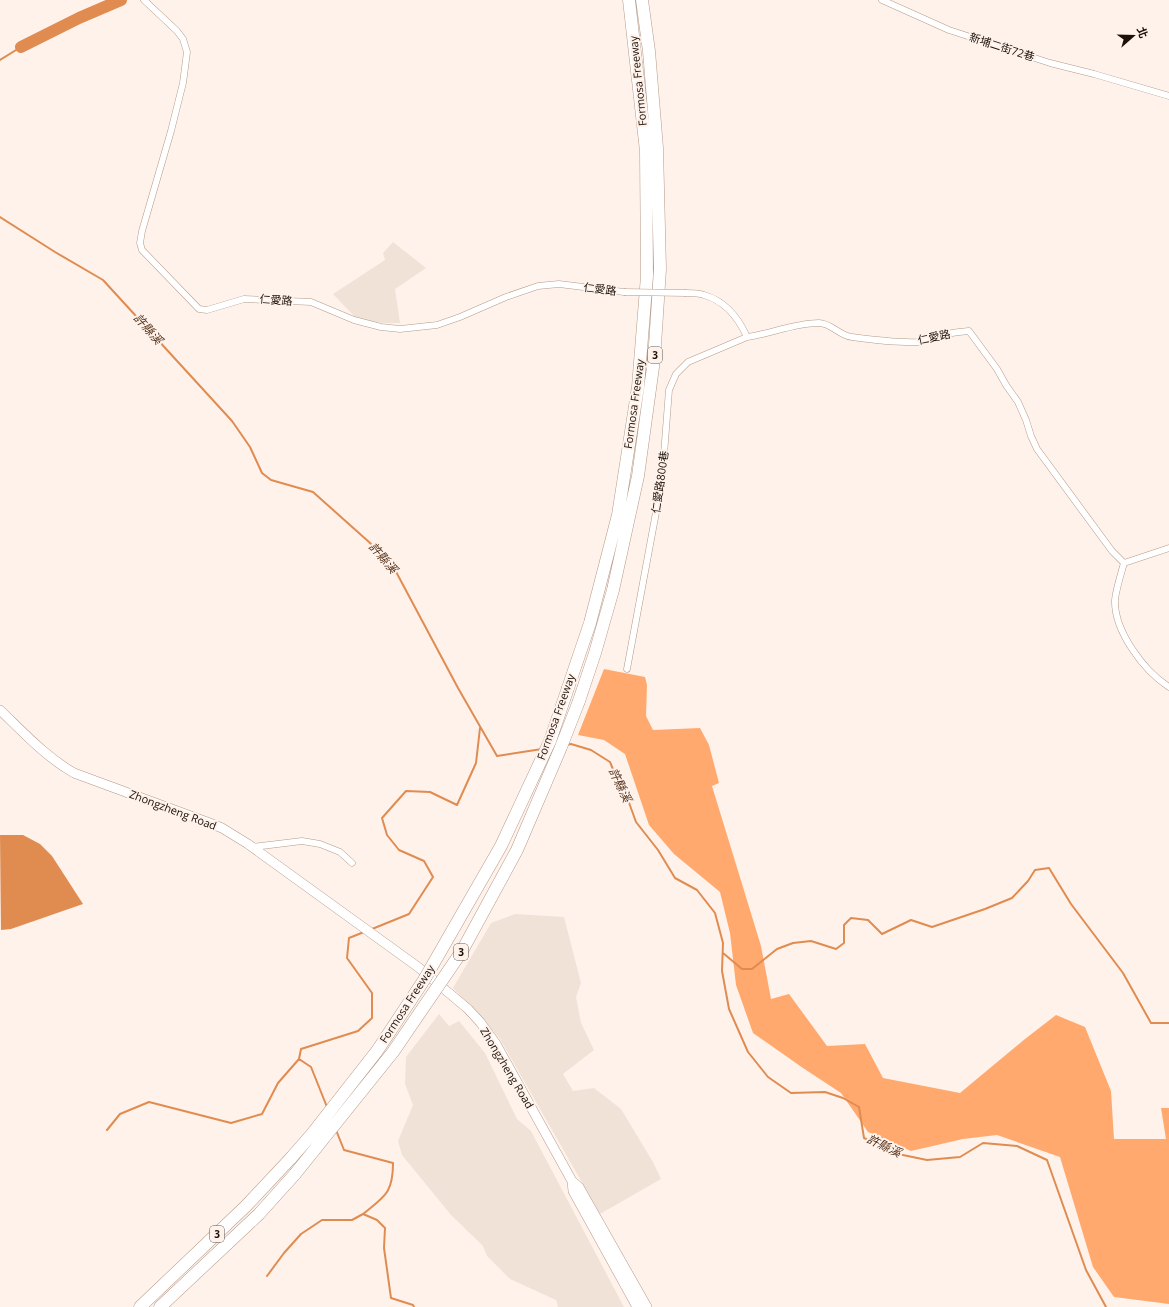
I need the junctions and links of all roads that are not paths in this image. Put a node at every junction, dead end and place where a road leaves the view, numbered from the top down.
1 (144, 0) edge
2 (629, 0) edge
3 (642, 0) edge
4 (882, 0) edge
5 (1169, 96) edge
6 (747, 337) junction
7 (1169, 548) edge
8 (1124, 563) junction
9 (627, 669) dead end
10 (1169, 687) edge
11 (0, 710) edge
12 (253, 847) junction
13 (352, 863) dead end
14 (572, 1181) junction
15 (140, 1307) edge
16 (160, 1307) edge
17 (637, 1307) edge
18 (647, 1307) edge

1 - 6 street, 仁愛路, bridge
2 - 15 highway, Formosa Freeway / 3, bridge
3 - 16 highway, Formosa Freeway / 3, bridge
4 - 5 street, 新埔二街72巷
6 - 8 street, 仁愛路
6 - 9 street, 仁愛路800巷
7 - 8 street
8 - 10 street
11 - 12 main road, Zhongzheng Road
12 - 13 street
12 - 14 main road, Zhongzheng Road
14 - 17 main road, Zhongzheng Road
14 - 18 main road, Zhongzheng Road

